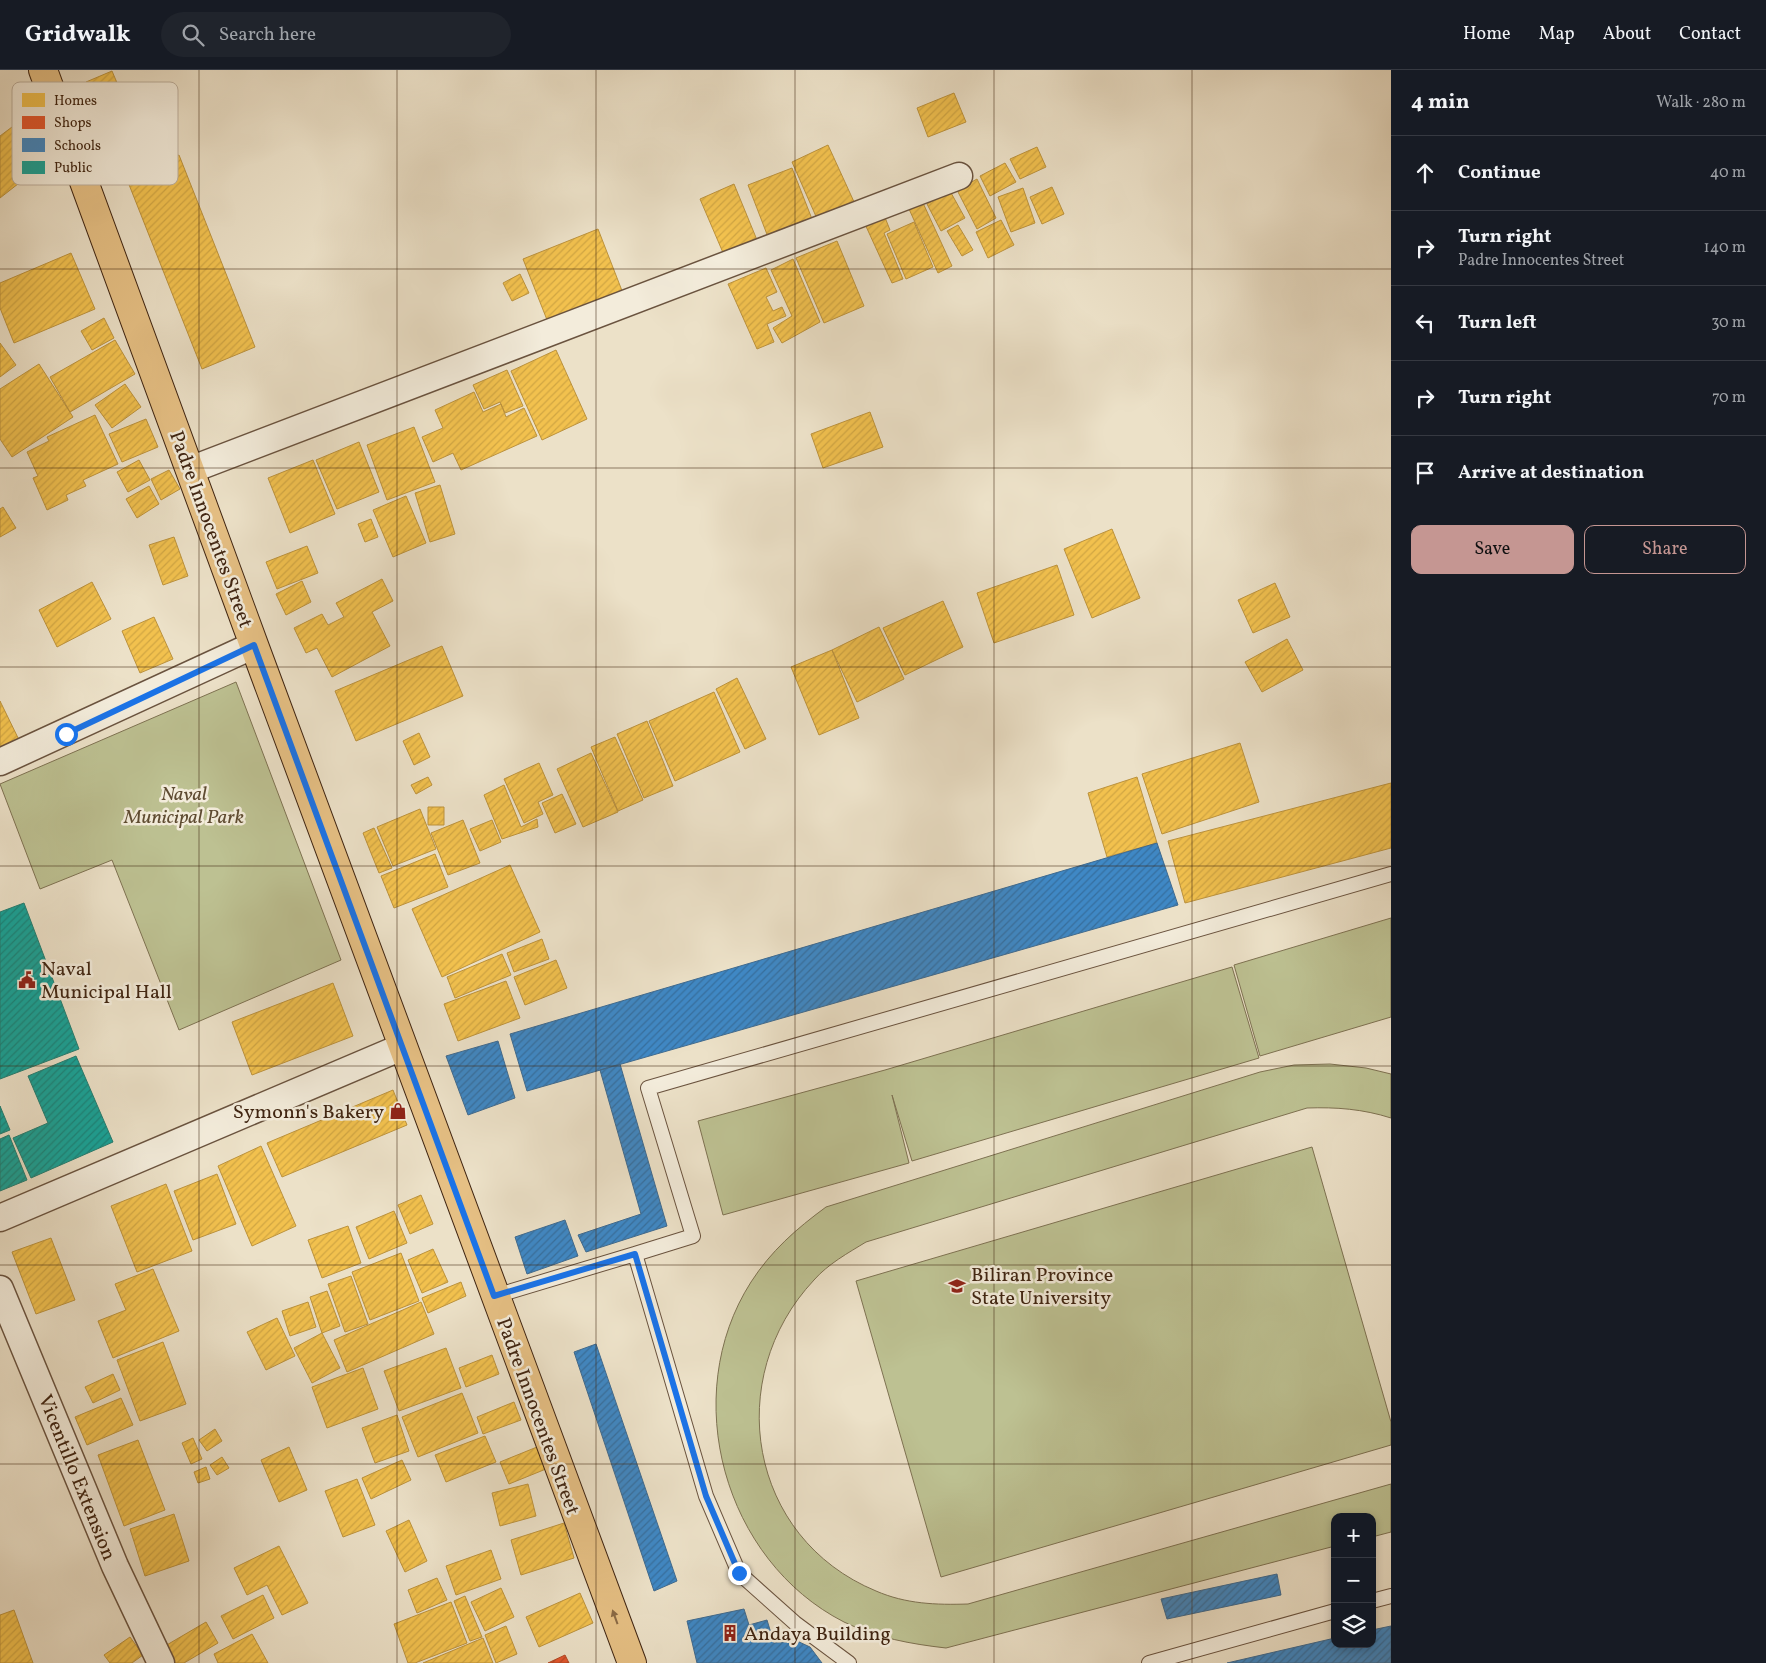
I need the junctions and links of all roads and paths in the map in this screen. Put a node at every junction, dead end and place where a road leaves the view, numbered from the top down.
1 (43, 70) edge
2 (47, 82) edge
3 (959, 176) dead end
4 (85, 185) edge
5 (190, 470) junction
6 (254, 645) junction
7 (0, 762) edge
8 (1391, 874) edge
9 (402, 1047) junction
10 (0, 1218) edge
11 (635, 1254) junction
12 (0, 1289) edge
13 (494, 1296) junction
14 (1391, 1596) edge
15 (1376, 1600) edge
16 (1331, 1612) edge
17 (161, 1663) edge
18 (632, 1663) edge
19 (849, 1663) edge
20 (1149, 1663) edge

1 - 2 main road, Padre Innocentes Street
3 - 5 street
4 - 5 main road, Padre Innocentes Street
5 - 6 main road, Padre Innocentes Street
6 - 7 street
6 - 9 main road, Padre Innocentes Street
8 - 11 lane
9 - 10 street
9 - 13 main road, Padre Innocentes Street
11 - 13 lane
11 - 19 lane
12 - 17 street, Vicentillo Extension
18 -> 13 main road, Padre Innocentes Street
14 - 15 lane
16 - 20 lane

